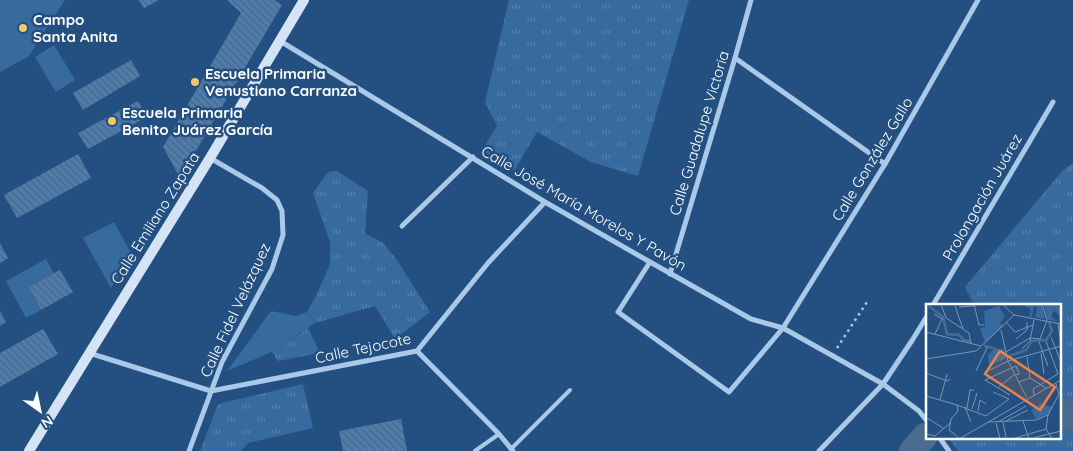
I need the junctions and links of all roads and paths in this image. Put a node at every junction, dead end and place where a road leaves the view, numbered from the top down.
1 (304, 0) edge
2 (751, 0) edge
3 (978, 0) edge
4 (280, 41) junction
5 (735, 58) junction
6 (1053, 102) dead end
7 (210, 158) junction
8 (473, 158) junction
9 (885, 164) junction
10 (545, 202) junction
11 (402, 226) dead end
12 (650, 262) junction
13 (670, 274) junction
14 (867, 302) dead end
15 (934, 304) edge
16 (926, 318) edge
17 (783, 328) junction
18 (417, 351) junction
19 (89, 353) junction
20 (832, 356) junction
21 (883, 384) junction
22 (570, 390) dead end
23 (211, 391) junction
24 (926, 420) edge
25 (499, 434) junction
26 (940, 438) edge
27 (512, 450) edge
28 (29, 451) edge
29 (189, 451) edge
30 (476, 451) edge
31 (818, 451) edge
32 (949, 451) edge

1 - 4 main road, Calle Emiliano Zapata
2 - 5 street, Calle Guadalupe Victoria
3 - 9 street, Calle González Gallo
4 - 7 main road, Calle Emiliano Zapata
4 - 8 street, Calle José María Morelos Y Pavón
5 - 9 street
5 - 13 street, Calle Guadalupe Victoria
6 - 15 street, Prolongación Juárez
7 - 19 main road, Calle Emiliano Zapata
7 - 23 street, Calle Fidel Velázquez
8 - 10 street, Calle José María Morelos Y Pavón
8 - 11 street
9 - 17 street, Calle González Gallo
10 - 12 street, Calle José María Morelos Y Pavón
10 - 18 street, Calle Tejocote
12 - 13 street, Calle José María Morelos Y Pavón
12 - 17 street, Calle González Gallo
13 - 17 street, Calle José María Morelos Y Pavón
14 - 20 path
16 - 21 street
17 - 20 street, Calle José María Morelos Y Pavón
18 - 23 street, Calle Tejocote
18 - 25 street
19 - 23 street
19 - 28 main road, Calle Emiliano Zapata
20 - 21 street, Calle José María Morelos Y Pavón
21 - 24 street
21 - 31 street
22 - 27 lane
23 - 29 street, Calle Fidel Velázquez
25 - 27 street
25 - 30 lane
26 - 32 street

